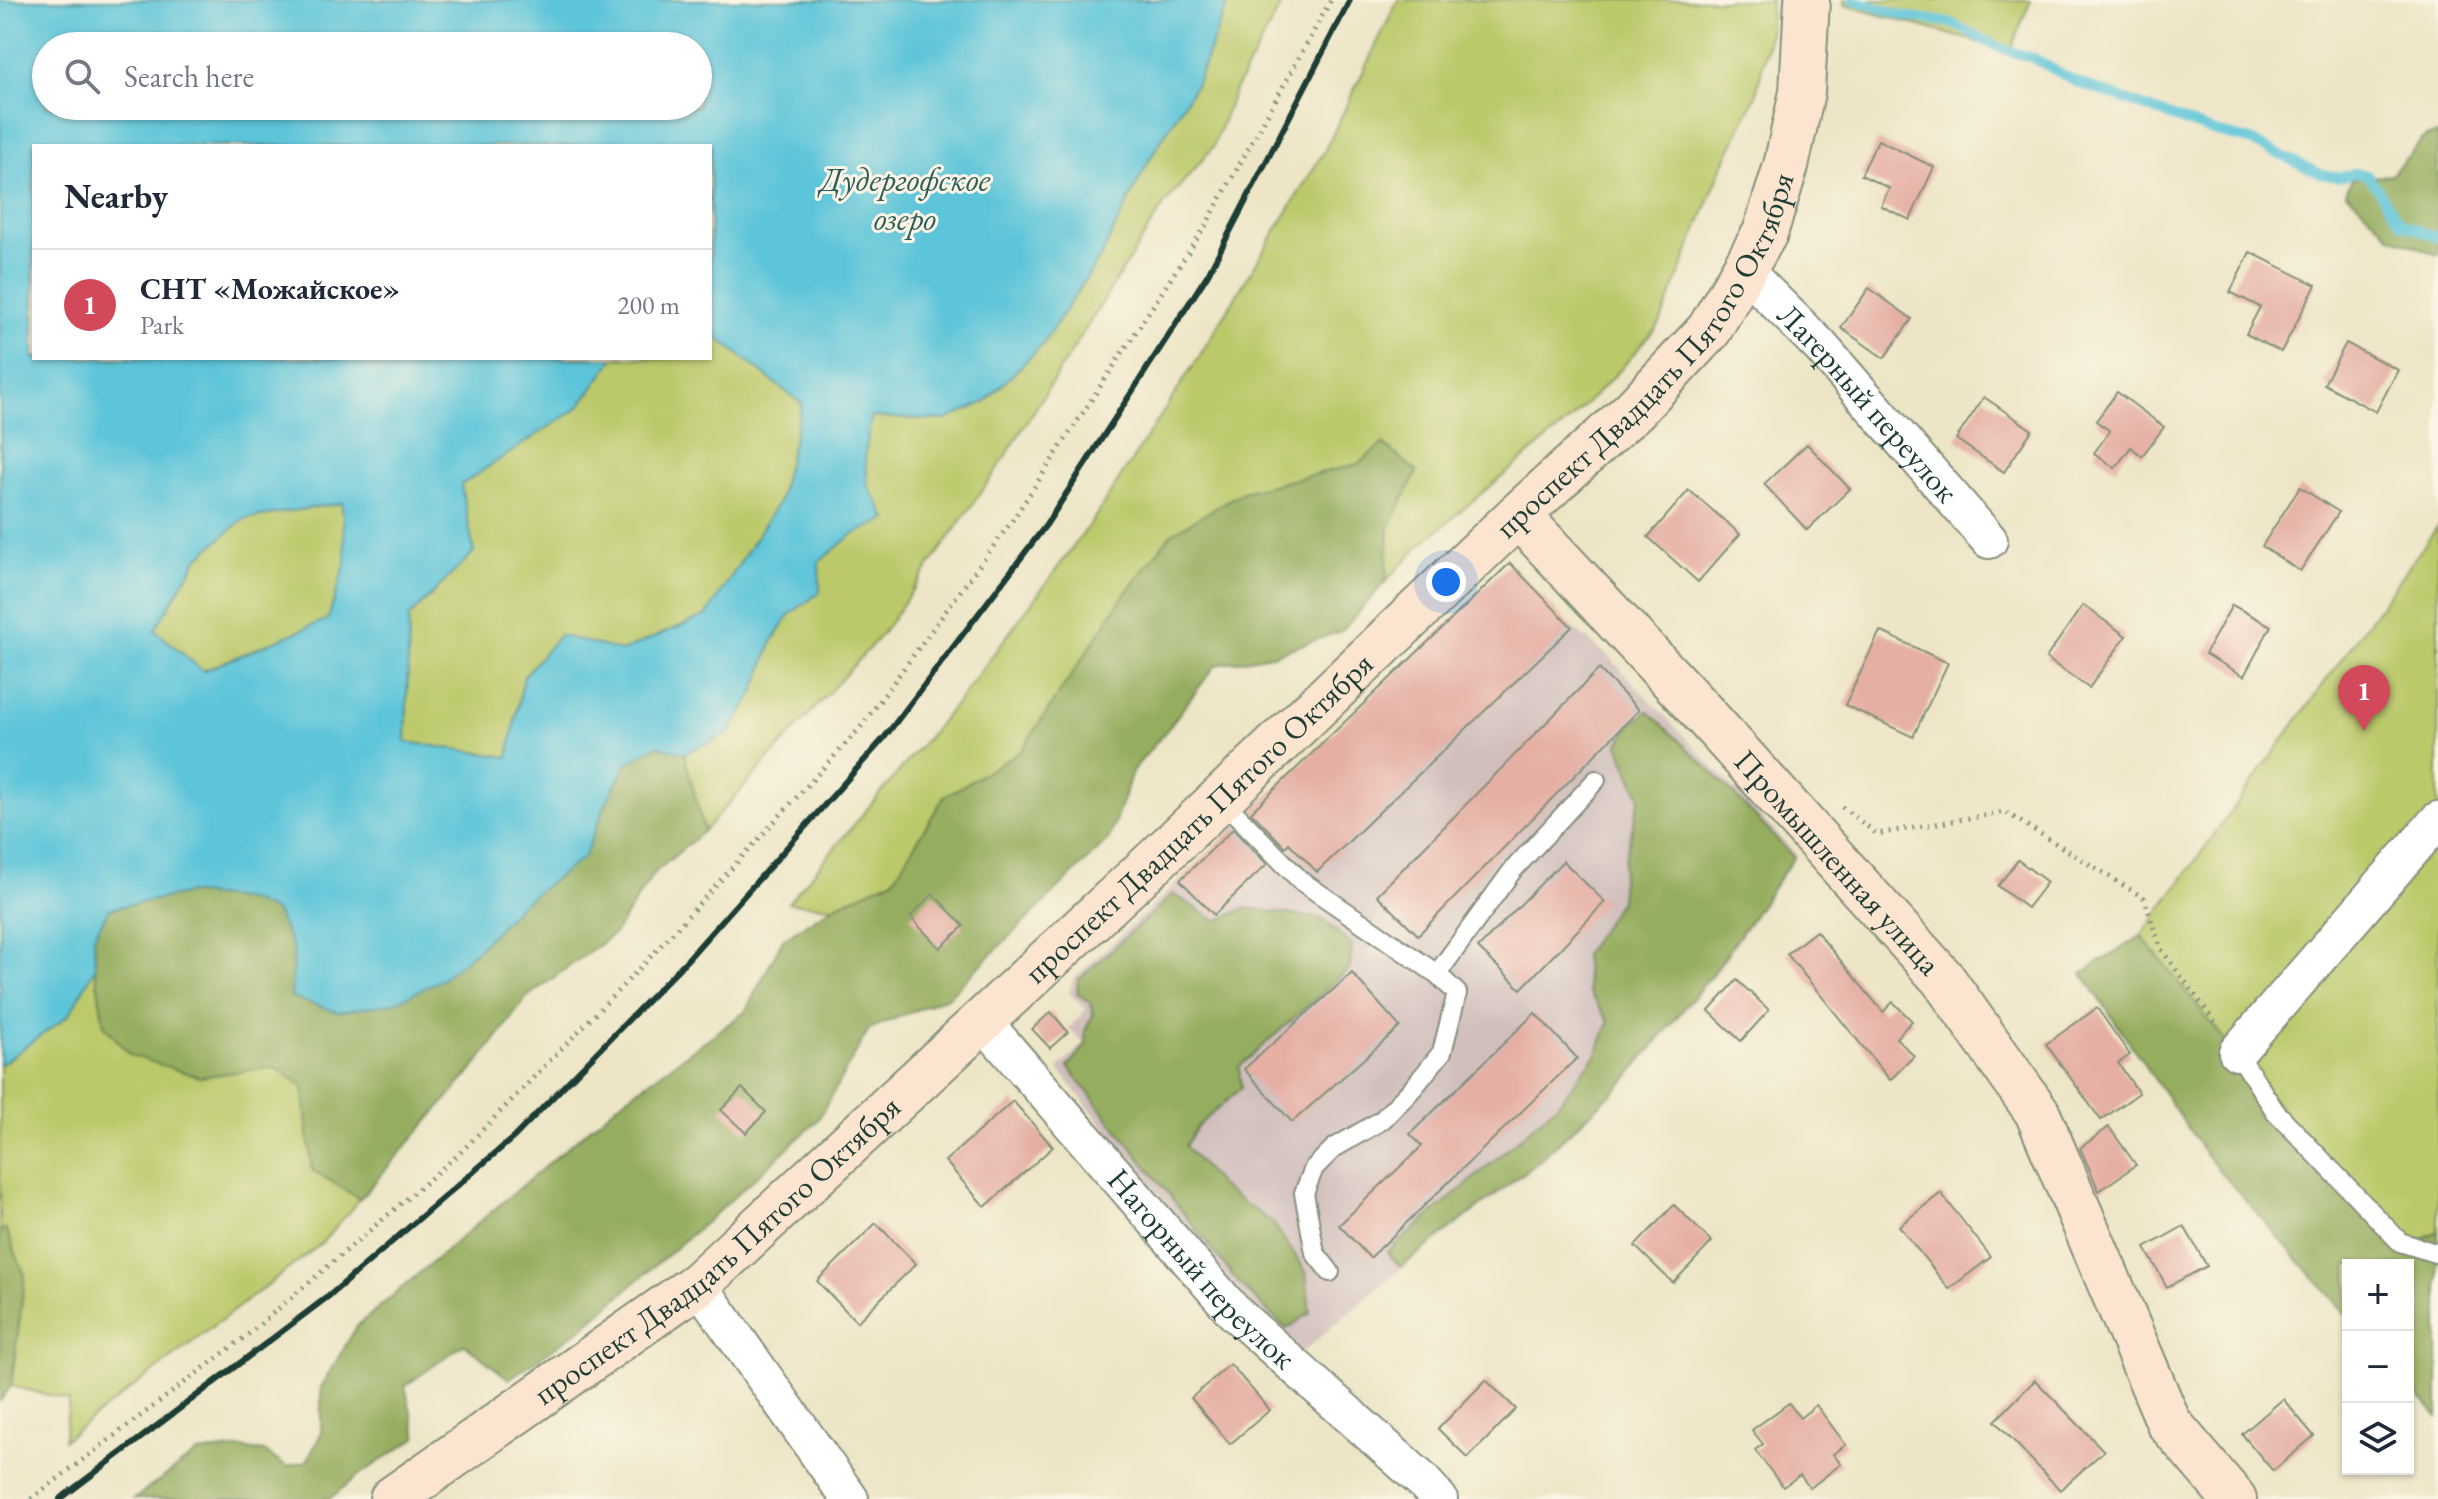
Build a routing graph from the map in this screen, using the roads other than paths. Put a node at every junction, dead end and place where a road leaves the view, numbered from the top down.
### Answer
1 (1807, 0) edge
2 (1744, 270) junction
3 (1518, 515) junction
4 (1989, 540) dead end
5 (1596, 780) dead end
6 (1221, 799) junction
7 (2438, 820) edge
8 (1437, 974) junction
9 (982, 1020) junction
10 (2237, 1052) joint
11 (2438, 1251) edge
12 (1330, 1272) dead end
13 (698, 1284) junction
14 (392, 1499) edge
15 (850, 1499) edge
16 (1439, 1499) edge
17 (2234, 1499) edge

1 - 2 street, проспект Двадцать Пятого Октября
2 - 3 street, проспект Двадцать Пятого Октября
2 - 4 street, Лагерный переулок
3 - 6 street, проспект Двадцать Пятого Октября
3 - 17 street, Промышленная улица
5 - 8 lane
6 - 8 lane
6 - 9 street, проспект Двадцать Пятого Октября
7 - 10 street
8 - 12 lane
9 - 13 street, проспект Двадцать Пятого Октября
9 - 16 street, Нагорный переулок
10 - 11 lane
13 - 14 street, проспект Двадцать Пятого Октября
13 - 15 street

